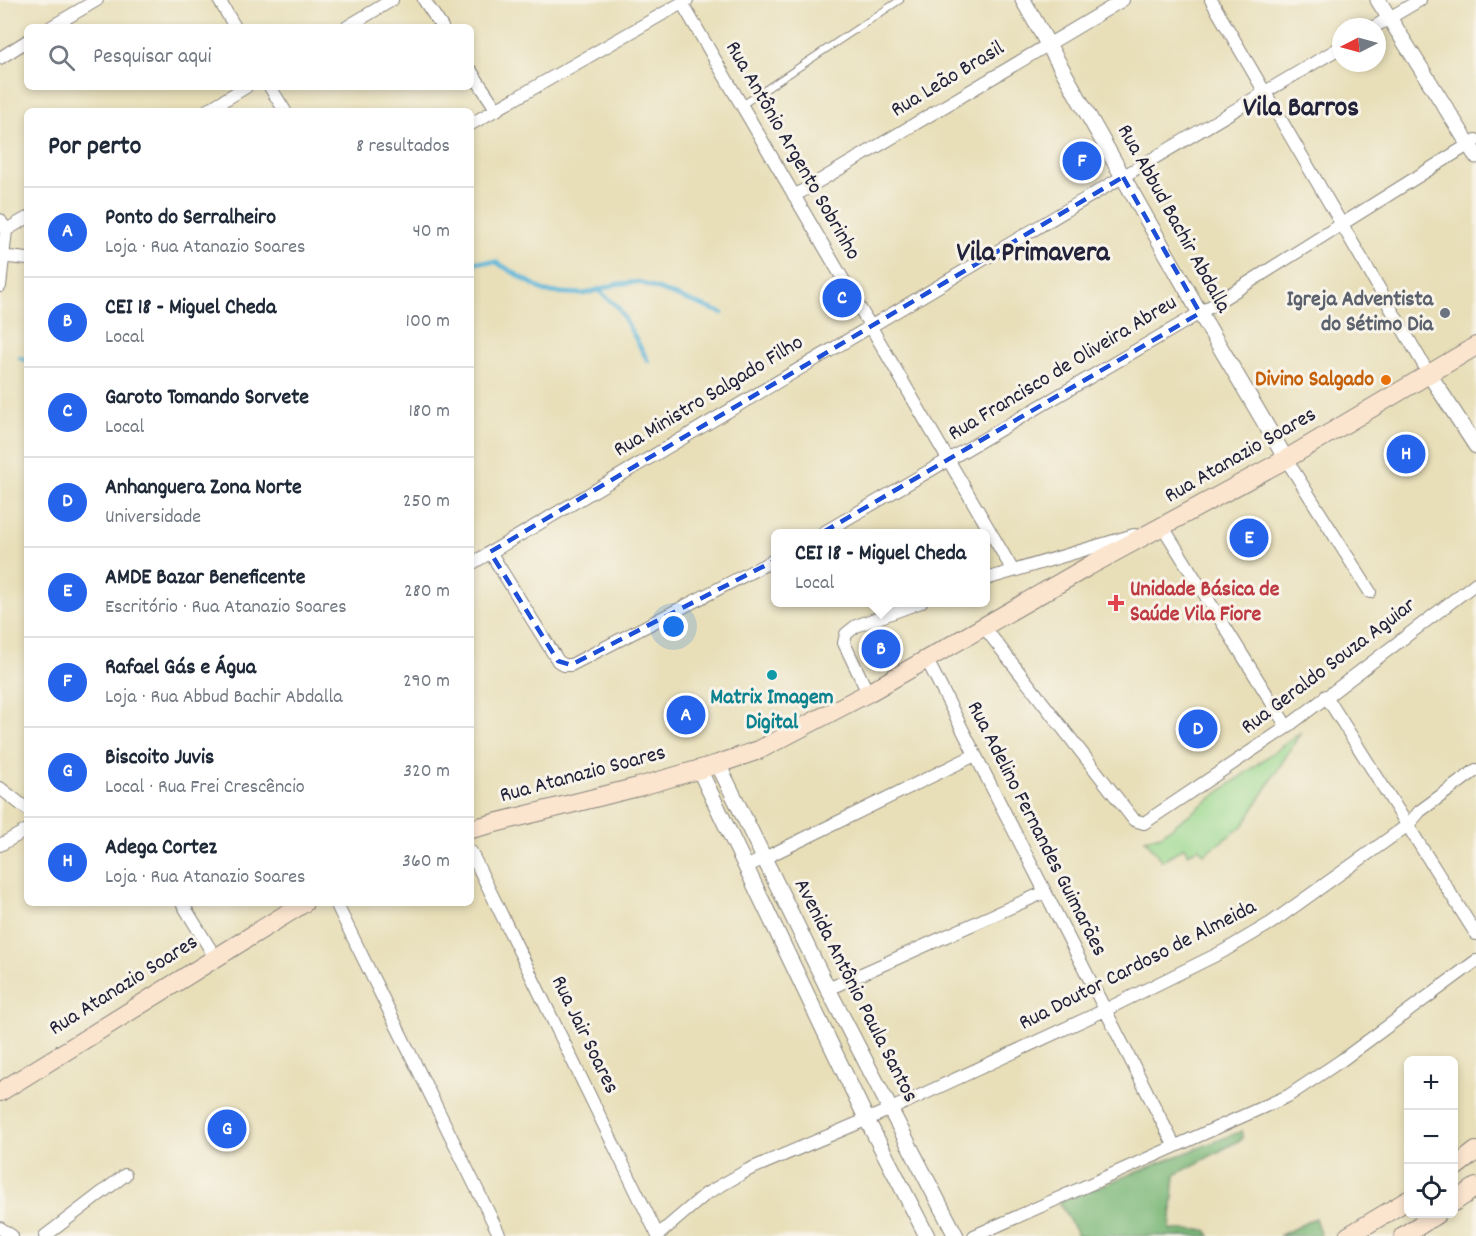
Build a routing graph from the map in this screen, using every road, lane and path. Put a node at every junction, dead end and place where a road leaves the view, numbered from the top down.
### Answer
1 (97, 0) edge
2 (219, 0) edge
3 (392, 0) edge
4 (424, 0) edge
5 (900, 0) edge
6 (1023, 0) edge
7 (1123, 0) edge
8 (1211, 0) edge
9 (1378, 0) edge
10 (1420, 0) edge
11 (685, 2) edge
12 (1389, 18) junction
13 (1386, 20) edge
14 (56, 24) edge
15 (233, 24) edge
16 (352, 24) edge
17 (440, 24) edge
18 (24, 43) edge
19 (1048, 45) junction
20 (1332, 52) edge
21 (0, 57) edge
22 (474, 76) edge
23 (241, 90) edge
24 (272, 90) edge
25 (1265, 93) junction
26 (741, 106) junction
27 (211, 108) edge
28 (283, 108) edge
29 (497, 110) junction
30 (474, 122) edge
31 (1474, 147) edge
32 (1124, 177) junction
33 (794, 196) junction
34 (24, 219) edge
35 (1341, 223) junction
36 (3, 225) edge
37 (1, 256) edge
38 (24, 259) edge
39 (0, 286) edge
40 (1200, 313) junction
41 (870, 326) junction
42 (1476, 346) edge
43 (1429, 374) junction
44 (1476, 446) edge
45 (1286, 459) junction
46 (949, 461) junction
47 (1163, 527) junction
48 (830, 529) edge
49 (989, 529) edge
50 (990, 531) edge
51 (1080, 550) junction
52 (490, 552) junction
53 (474, 562) edge
54 (771, 562) edge
55 (1089, 566) junction
56 (1012, 569) junction
57 (990, 577) edge
58 (1476, 583) edge
59 (1370, 592) dead end
60 (910, 607) edge
61 (984, 627) junction
62 (927, 660) junction
63 (868, 693) junction
64 (1326, 696) junction
65 (1287, 727) junction
66 (975, 755) junction
67 (718, 765) junction
68 (699, 769) junction
69 (1476, 770) edge
70 (0, 788) edge
71 (24, 807) edge
72 (1408, 825) junction
73 (474, 828) edge
74 (24, 832) edge
75 (0, 845) edge
76 (764, 857) junction
77 (474, 858) edge
78 (746, 867) junction
79 (1045, 892) junction
80 (184, 906) edge
81 (299, 906) edge
82 (337, 906) edge
83 (1476, 934) edge
84 (215, 957) junction
85 (1476, 961) edge
86 (828, 990) junction
87 (1105, 1010) junction
88 (0, 1092) edge
89 (889, 1110) junction
90 (867, 1120) junction
91 (1174, 1145) junction
92 (1476, 1152) edge
93 (1458, 1165) edge
94 (125, 1175) dead end
95 (1476, 1187) edge
96 (1458, 1199) edge
97 (1404, 1202) edge
98 (1431, 1218) edge
99 (0, 1228) edge
100 (658, 1235) edge
101 (12, 1236) edge
102 (45, 1236) edge
103 (500, 1236) edge
104 (927, 1236) edge
105 (956, 1236) edge
106 (974, 1236) edge
107 (1348, 1236) edge
108 (1403, 1236) edge

1 - 14 street
2 - 15 street
3 - 16 street
4 - 17 street
5 - 26 lane
6 - 19 street, Rua Abbud Bachir Abdalla
7 - 19 street, Rua Leão Brasil
8 - 25 street
9 - 12 street
10 - 12 street
11 - 26 street, Rua Antônio Argento Sobrinho
11 - 29 street
12 - 13 street
12 - 31 street
18 - 21 street
19 - 32 street, Rua Abbud Bachir Abdalla
19 - 33 street, Rua Leão Brasil
20 - 25 street, Rua Ministro Salgado Filho
22 - 29 street
23 - 27 street
24 - 28 street
25 - 32 street, Rua Ministro Salgado Filho
25 - 35 street
26 - 33 street, Rua Antônio Argento Sobrinho
29 - 30 street
31 - 35 street, Rua Francisco de Oliveira Abreu
32 - 40 street, Rua Abbud Bachir Abdalla
32 - 41 street, Rua Ministro Salgado Filho
33 - 41 street, Rua Antônio Argento Sobrinho
34 - 36 street
35 - 40 street, Rua Francisco de Oliveira Abreu
35 - 43 street
36 - 37 street
37 - 38 street
37 - 39 street
40 - 45 street, Rua Abbud Bachir Abdalla
40 - 46 street, Rua Francisco de Oliveira Abreu
41 - 46 street, Rua Antônio Argento Sobrinho
41 - 52 street, Rua Ministro Salgado Filho
42 - 43 main road, Rua Atanazio Soares
43 - 44 street
43 - 45 main road, Rua Atanazio Soares
45 - 47 main road, Rua Atanazio Soares
45 - 59 street
46 - 48 street, Rua Francisco de Oliveira Abreu
46 - 49 street, Rua Antônio Argento Sobrinho
47 - 51 street
47 - 55 main road, Rua Atanazio Soares
47 - 65 street
50 - 56 street, Rua Antônio Argento Sobrinho
51 - 55 street
51 - 56 street
52 - 53 street, Rua Ministro Salgado Filho
52 - 54 street
55 - 61 main road, Rua Atanazio Soares
56 - 57 street
58 - 64 street, Rua Geraldo Souza Aguiar
60 - 63 street
61 - 62 main road, Rua Atanazio Soares
61 - 65 street, Rua Geraldo Souza Aguiar
62 - 63 main road, Rua Atanazio Soares
62 - 66 street, Rua Adelino Fernandes Guimarães
63 - 67 main road, Rua Atanazio Soares
64 - 65 street, Rua Geraldo Souza Aguiar
64 - 72 street
66 - 76 street
66 - 79 street, Rua Adelino Fernandes Guimarães
67 - 68 main road, Rua Atanazio Soares
67 - 76 street, Avenida Antônio Paula Santos
68 - 73 main road, Rua Atanazio Soares
68 - 78 street, Avenida Antônio Paula Santos
69 - 72 street, Rua Doutor Cardoso de Almeida
70 - 71 street
72 - 83 street
72 - 87 street, Rua Doutor Cardoso de Almeida
74 - 75 street
76 - 78 street
76 - 86 street, Avenida Antônio Paula Santos
77 - 100 street, Rua Jair Soares
78 - 90 street, Avenida Antônio Paula Santos
79 - 86 street
79 - 87 street, Rua Adelino Fernandes Guimarães
80 - 84 street
81 - 84 main road, Rua Atanazio Soares
82 - 103 street
84 - 88 main road, Rua Atanazio Soares
85 - 91 street
86 - 89 street, Avenida Antônio Paula Santos
87 - 89 street, Rua Doutor Cardoso de Almeida
87 - 91 street, Rua Adelino Fernandes Guimarães
89 - 90 street, Rua Doutor Cardoso de Almeida
89 - 105 street, Avenida Antônio Paula Santos
90 - 100 street, Rua Doutor Cardoso de Almeida
90 - 104 street, Avenida Antônio Paula Santos
91 - 106 street
92 - 93 main road
94 - 102 street
95 - 96 main road
97 - 107 main road
98 - 108 main road
99 - 101 street

